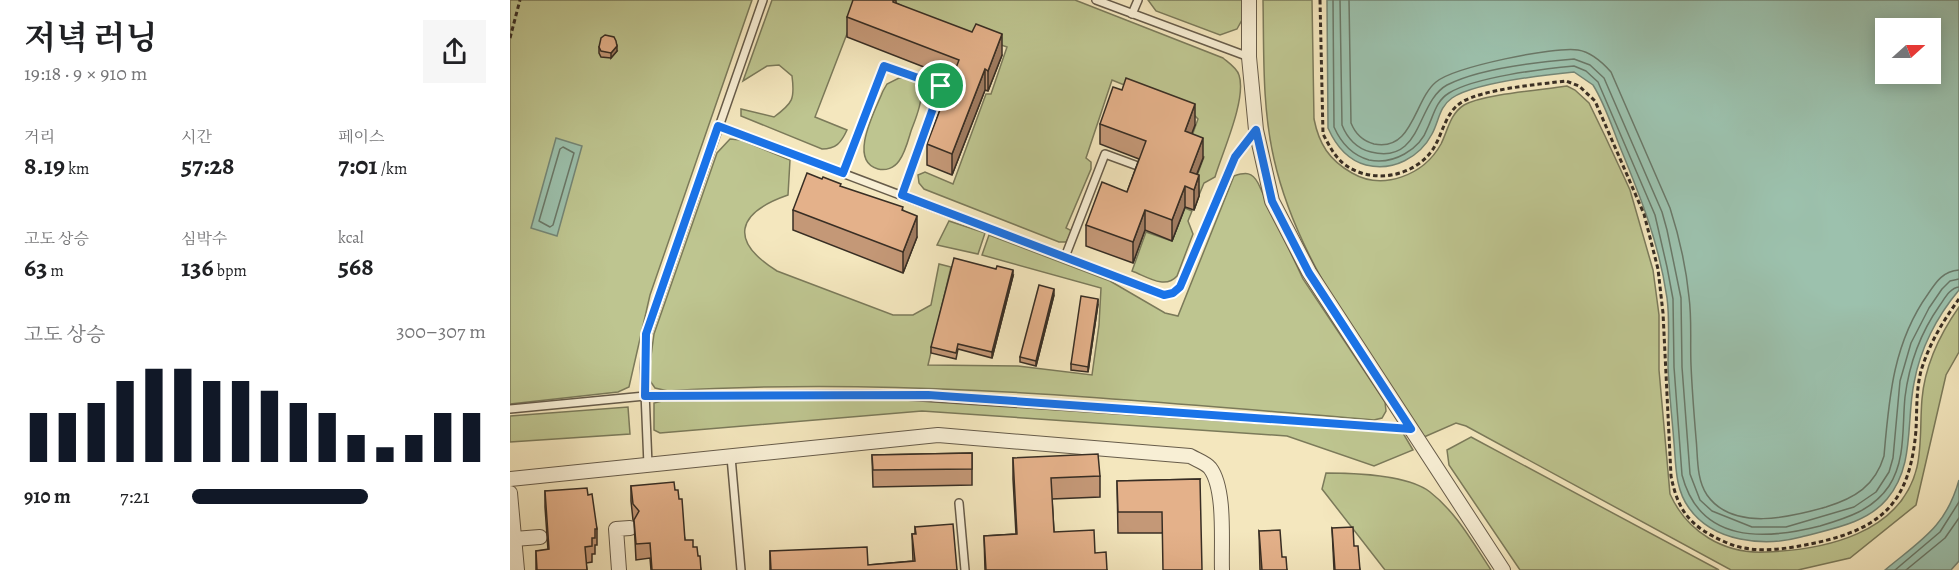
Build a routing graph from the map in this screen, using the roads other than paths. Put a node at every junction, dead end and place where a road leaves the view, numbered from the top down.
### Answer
1 (763, 0) edge
2 (1096, 0) edge
3 (1138, 0) edge
4 (1249, 0) edge
5 (1132, 14) junction
6 (1250, 57) junction
7 (718, 126) junction
8 (1256, 130) junction
9 (1135, 165) edge
10 (843, 173) junction
11 (902, 195) junction
12 (1065, 257) junction
13 (645, 396) junction
14 (510, 409) edge
15 (1411, 429) junction
16 (731, 457) junction
17 (648, 465) junction
18 (510, 478) edge
19 (510, 493) edge
20 (959, 503) dead end
21 (630, 528) dead end
22 (540, 537) dead end
23 (514, 539) junction
24 (517, 570) edge
25 (619, 570) edge
26 (741, 570) edge
27 (965, 570) edge
28 (1222, 570) edge
29 (1503, 570) edge

1 - 7 lane
2 - 5 lane
3 - 5 lane
4 - 6 street
5 - 6 lane
6 - 8 street
7 - 10 lane
7 - 13 lane
8 - 12 lane
8 - 15 street
9 - 12 lane
10 - 11 lane
10 - 11 lane
11 - 12 lane
13 - 14 lane
13 - 15 lane
13 - 17 lane
15 - 29 street
16 - 17 street
16 - 26 lane
16 - 28 street
17 - 18 street
19 - 23 street
20 - 27 lane
21 - 25 street
22 - 23 street
23 - 24 street

